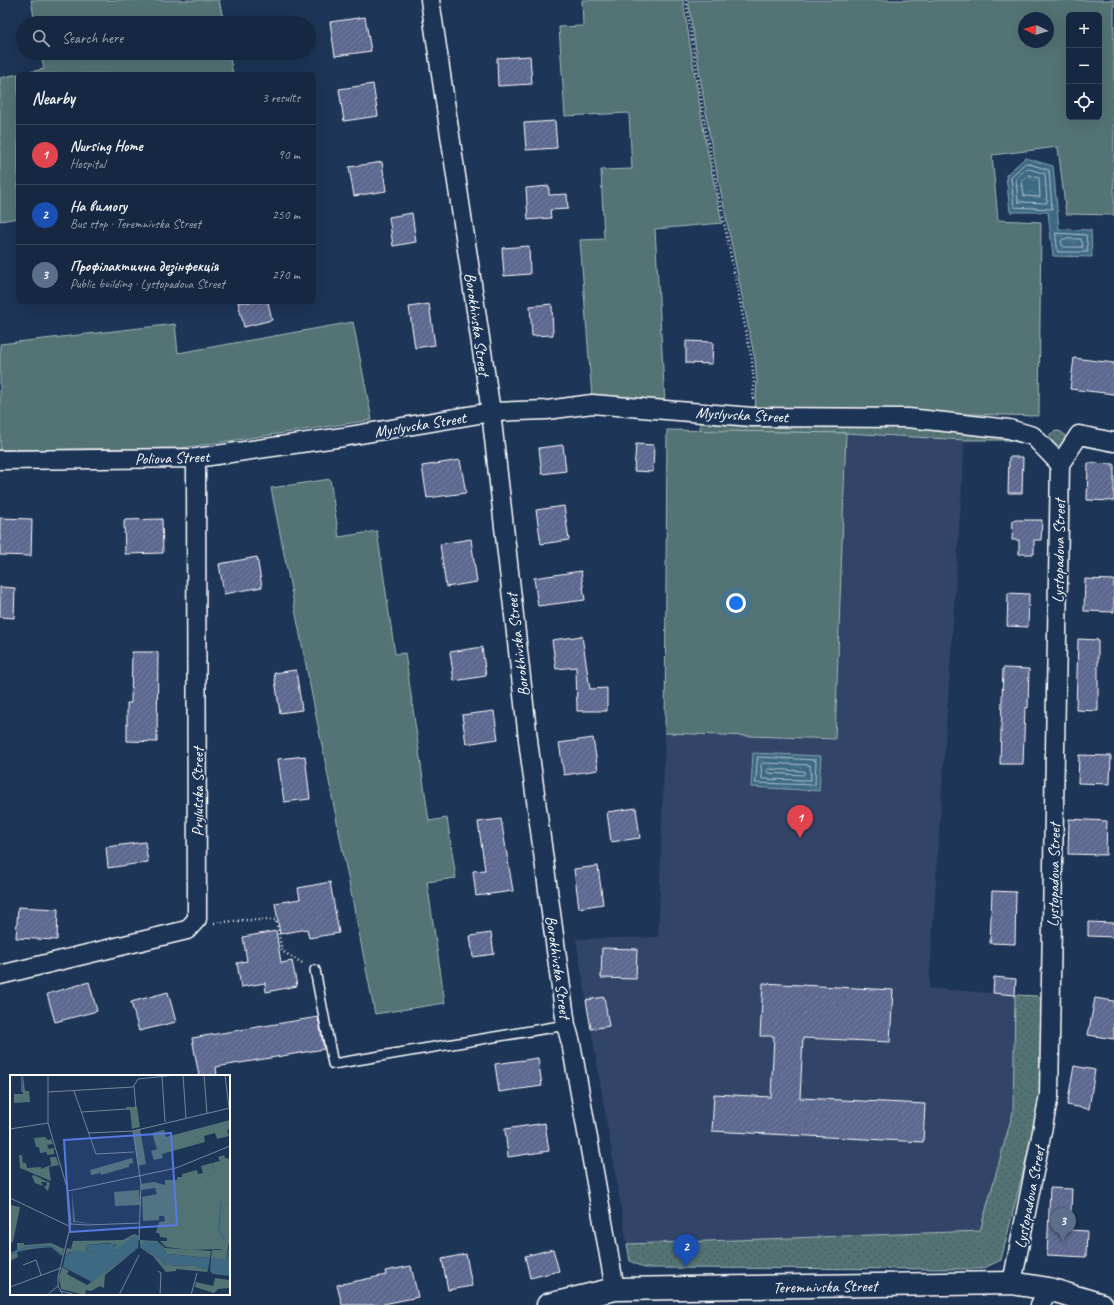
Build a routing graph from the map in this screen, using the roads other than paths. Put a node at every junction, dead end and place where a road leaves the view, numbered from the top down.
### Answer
1 (430, 0) edge
2 (491, 412) junction
3 (343, 437) joint
4 (1114, 442) edge
5 (196, 458) junction
6 (0, 460) edge
7 (1060, 464) junction
8 (315, 970) road end
9 (0, 976) edge
10 (566, 1025) junction
11 (1012, 1283) junction
12 (615, 1289) junction
13 (1044, 1297) edge
14 (548, 1305) edge
15 (1102, 1305) edge

1 - 2 street, Borokhivska Street
2 - 3 street, Myslyvska Street
2 - 7 street, Myslyvska Street
2 - 10 street, Borokhivska Street
3 - 5 street, Poliova Street
4 - 7 street
5 - 6 street, Poliova Street
5 - 9 street, Prylutska Street
7 - 11 street, Lystopadova Street
8 - 10 lane
10 - 12 street, Borokhivska Street
11 - 12 street, Teremnivska Street
11 - 13 street, Teremnivska Street
12 - 14 street, Teremnivska Street
13 - 15 street, Teremnivska Street

